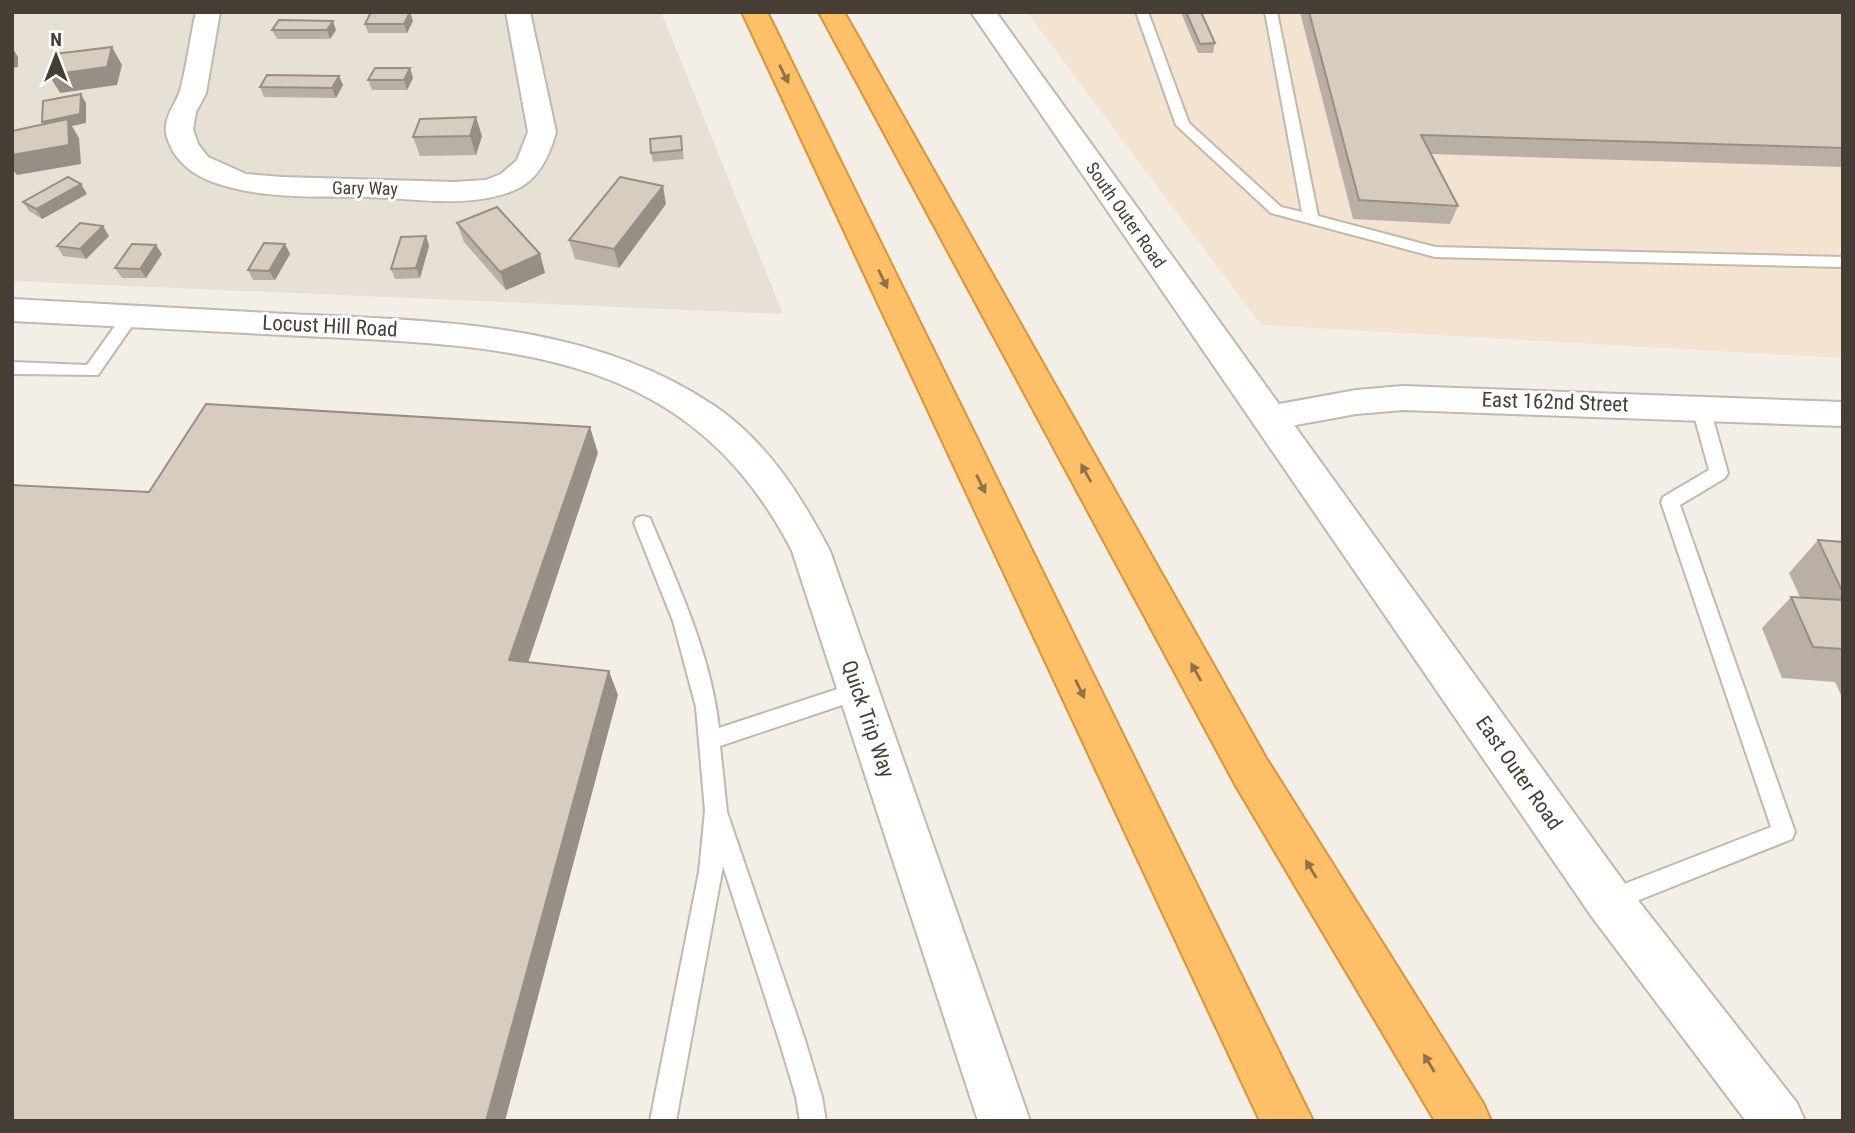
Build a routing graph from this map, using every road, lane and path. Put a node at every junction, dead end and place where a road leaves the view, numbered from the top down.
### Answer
1 (208, 12) edge
2 (518, 12) edge
3 (754, 12) edge
4 (831, 12) edge
5 (984, 12) edge
6 (1142, 12) edge
7 (1271, 12) edge
8 (1311, 219) junction
9 (1843, 262) edge
10 (12, 310) edge
11 (131, 316) junction
12 (12, 368) edge
13 (641, 380) joint
14 (1701, 408) junction
15 (1843, 414) edge
16 (1268, 418) junction
17 (643, 523) dead end
18 (859, 691) junction
19 (710, 740) junction
20 (716, 811) junction
21 (1609, 901) junction
22 (663, 1121) edge
23 (813, 1121) edge
24 (1004, 1121) edge
25 (1287, 1121) edge
26 (1465, 1121) edge
27 (1779, 1121) edge

1 - 2 street, Gary Way
3 -> 25 highway
26 -> 4 highway
5 - 16 street, South Outer Road
6 - 8 lane
7 - 8 lane
8 - 9 lane
10 - 11 street, Locust Hill Road
11 - 12 lane
11 - 13 street, Locust Hill Road
13 - 18 street, Quick Trip Way
14 - 15 street, East 162nd Street
14 - 16 street, East 162nd Street
14 - 21 lane
16 - 21 street, East Outer Road
17 - 19 lane
18 - 19 lane
18 - 24 street, Quick Trip Way
19 - 20 lane
20 - 22 lane
20 - 23 lane
21 - 27 street, East Outer Road

